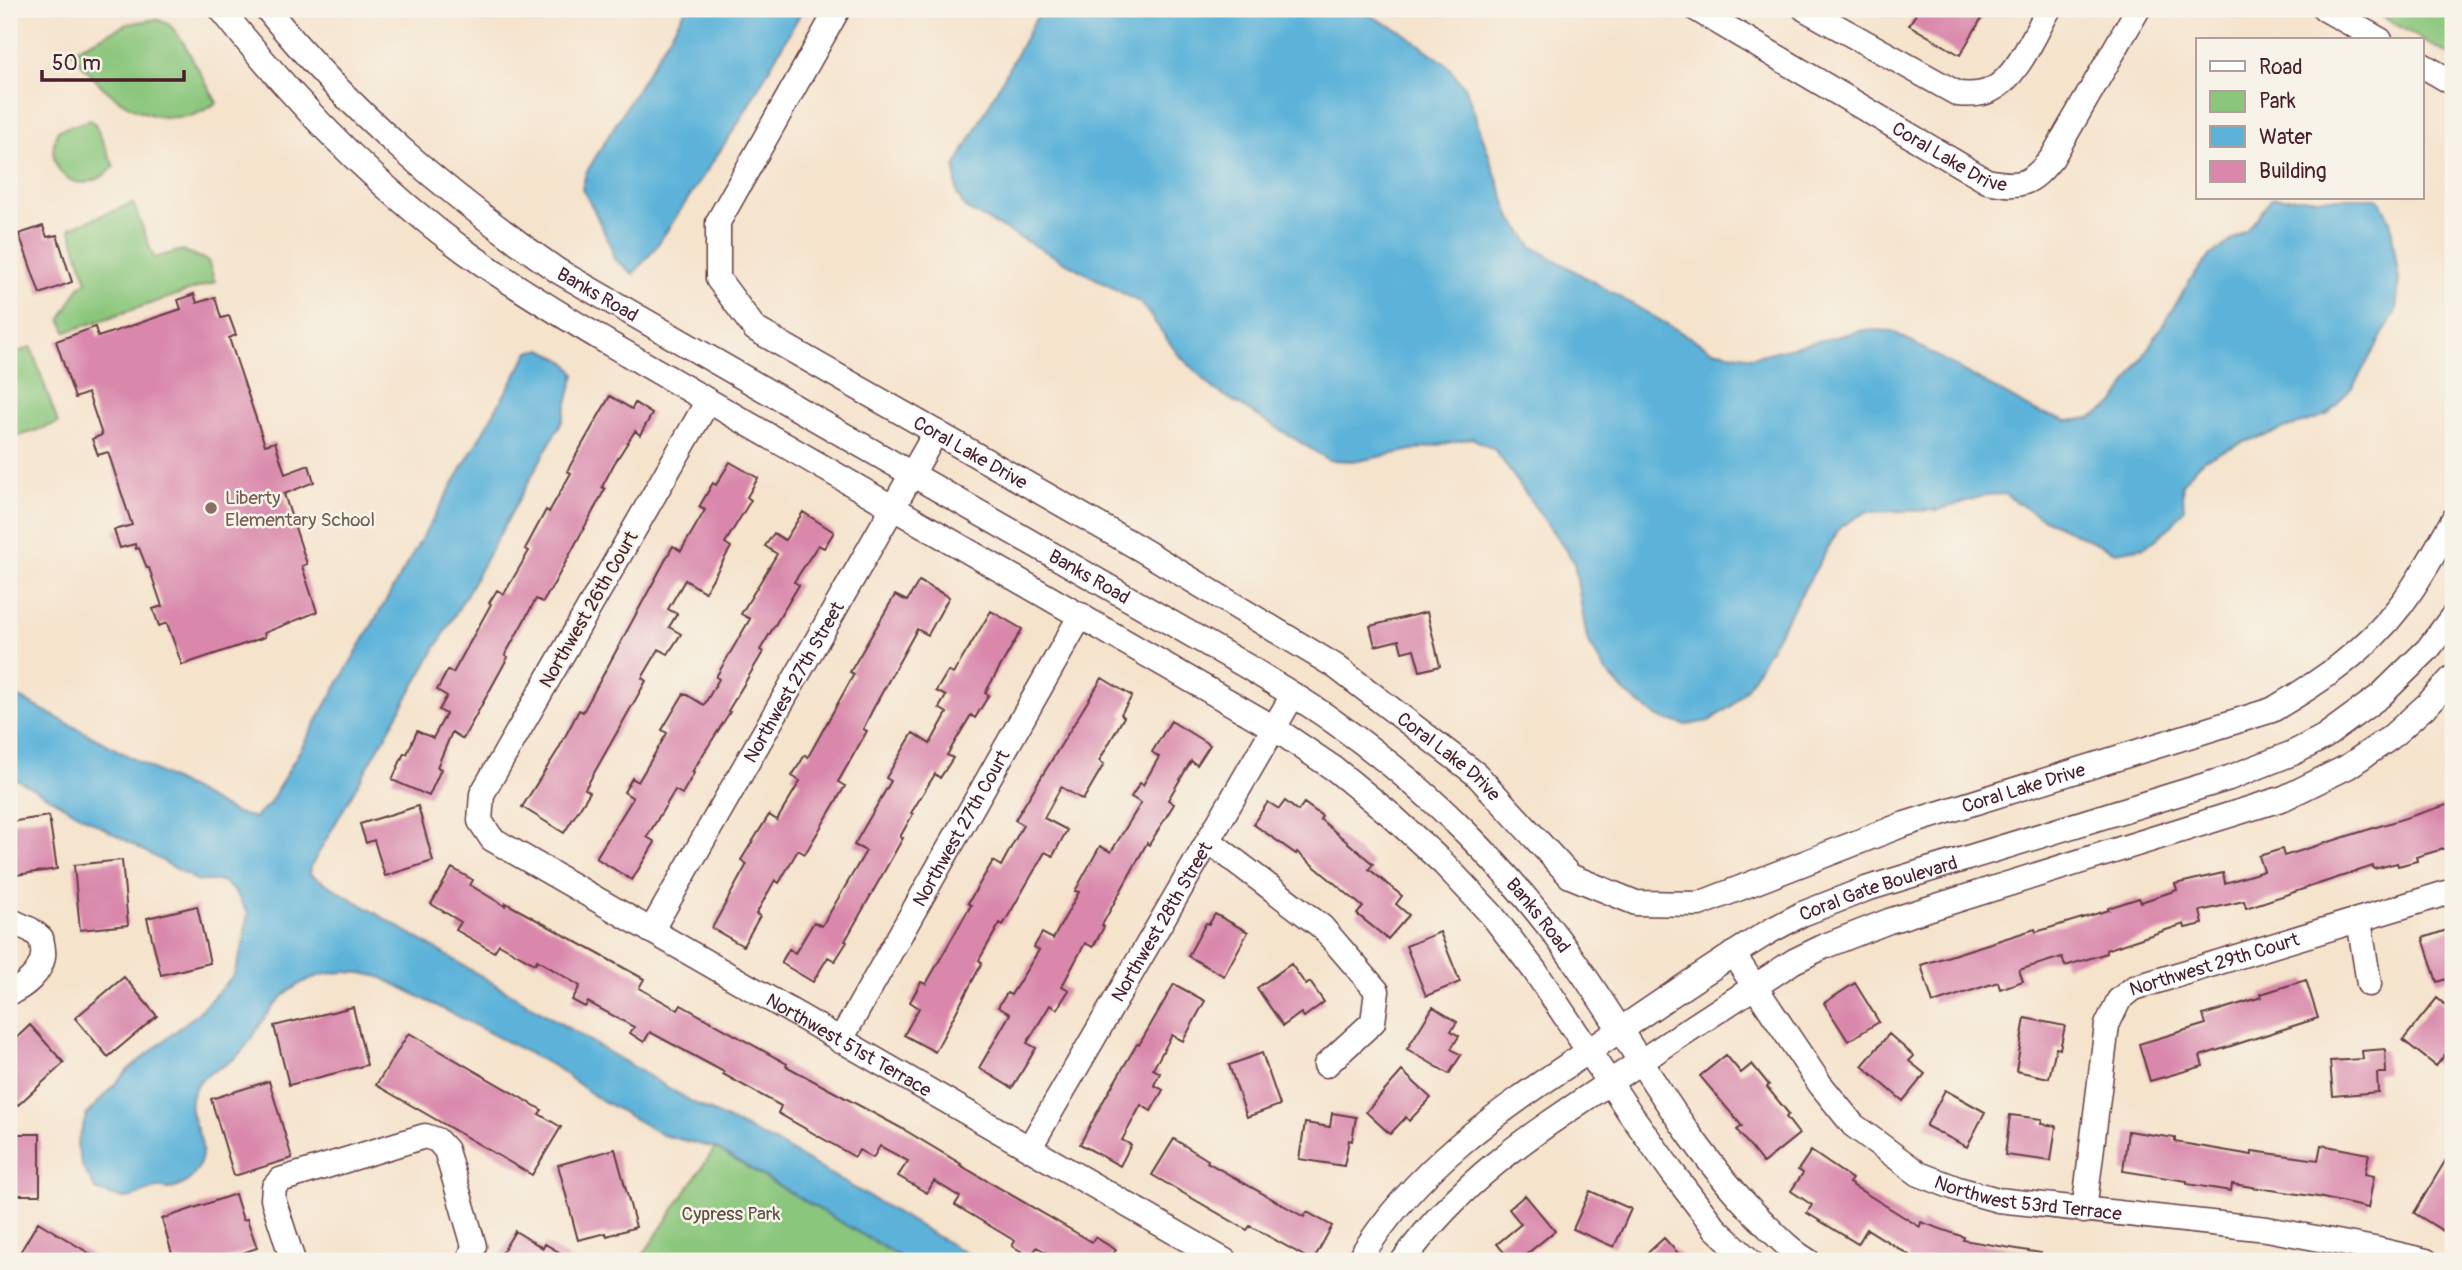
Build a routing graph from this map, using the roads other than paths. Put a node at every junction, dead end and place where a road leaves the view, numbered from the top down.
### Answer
1 (221, 9) edge
2 (267, 9) edge
3 (838, 9) edge
4 (1696, 9) edge
5 (1805, 9) edge
6 (2049, 9) edge
7 (2138, 9) edge
8 (2325, 9) edge
9 (2376, 38) edge
10 (2424, 66) edge
11 (2453, 83) edge
12 (708, 401) junction
13 (936, 432) junction
14 (912, 475) junction
15 (894, 508) junction
16 (2453, 520) edge
17 (1081, 615) junction
18 (2450, 629) edge
19 (2453, 677) edge
20 (1293, 695) junction
21 (1274, 728) junction
22 (480, 821) joint
23 (1209, 841) junction
24 (2453, 891) edge
25 (9, 920) edge
26 (2359, 920) junction
27 (651, 931) junction
28 (1733, 954) junction
29 (2369, 984) dead end
30 (1753, 987) junction
31 (9, 993) edge
32 (1620, 1029) junction
33 (840, 1041) junction
34 (1589, 1050) junction
35 (1642, 1061) junction
36 (1326, 1065) dead end
37 (1610, 1082) junction
38 (1030, 1147) junction
39 (2084, 1211) junction
40 (293, 1261) edge
41 (469, 1261) edge
42 (1225, 1261) edge
43 (1358, 1261) edge
44 (1404, 1261) edge
45 (1750, 1261) edge
46 (1808, 1261) edge
47 (2426, 1261) edge

1 - 12 street, Banks Road
2 - 14 street, Banks Road
3 - 13 street, Coral Lake Drive
4 - 7 street, Coral Lake Drive
5 - 6 street
8 - 9 street
10 - 11 street
12 - 15 street, Banks Road
12 - 22 street, Northwest 26th Court
13 - 14 street, Northwest 27th Street
13 - 16 street, Coral Lake Drive
14 - 15 street, Northwest 27th Street
14 - 20 street, Banks Road
15 - 17 street, Banks Road
15 - 27 street, Northwest 27th Street
17 - 21 street, Banks Road
17 - 33 street, Northwest 27th Court
18 - 28 street, Coral Gate Boulevard
19 - 30 street, Coral Gate Boulevard
20 - 21 street, Northwest 28th Street
20 - 32 street, Banks Road
21 - 23 street, Northwest 28th Street
21 - 34 street, Banks Road
22 - 27 street, Northwest 51st Terrace
23 - 36 street
23 - 38 street, Northwest 28th Street
24 - 26 street, Northwest 29th Court
25 - 31 street
26 - 29 street
26 - 39 street, Northwest 29th Court
27 - 33 street, Northwest 51st Terrace
28 - 30 street, Northwest 53rd Terrace
28 - 32 street, Coral Gate Boulevard
30 - 35 street, Coral Gate Boulevard
30 - 39 street, Northwest 53rd Terrace
32 - 34 street, Coral Gate Boulevard
32 - 35 street, Banks Road
33 - 38 street, Northwest 51st Terrace
34 - 37 street, Banks Road
34 - 43 street, Coral Gate Boulevard
35 - 37 street, Coral Gate Boulevard
35 - 46 street, Banks Road
37 - 44 street, Coral Gate Boulevard
37 - 45 street, Banks Road
38 - 42 street, Northwest 51st Terrace
39 - 47 street, Northwest 53rd Terrace
40 - 41 street

